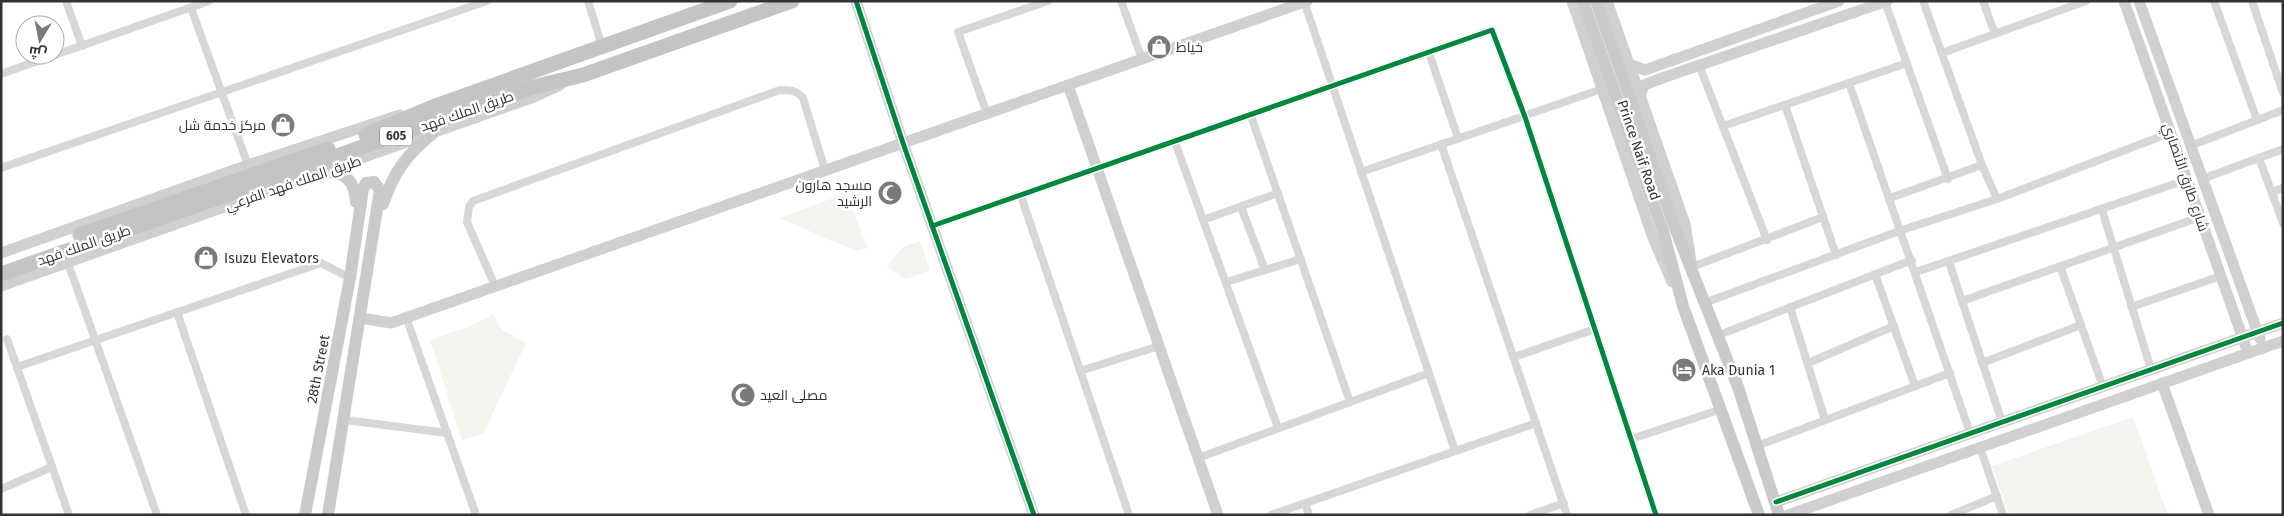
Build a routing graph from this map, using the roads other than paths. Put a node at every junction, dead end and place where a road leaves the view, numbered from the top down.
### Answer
1 (66, 1) edge
2 (209, 1) edge
3 (487, 1) edge
4 (588, 1) edge
5 (730, 1) edge
6 (792, 1) edge
7 (1048, 1) edge
8 (1121, 1) edge
9 (1572, 1) edge
10 (1583, 1) edge
11 (1596, 1) edge
12 (1607, 1) edge
13 (1839, 1) edge
14 (1923, 1) edge
15 (1983, 1) edge
16 (2086, 1) edge
17 (2124, 1) edge
18 (2139, 1) edge
19 (2214, 1) edge
20 (2252, 1) edge
21 (1305, 2) edge
22 (1886, 2) edge
23 (857, 3) edge
24 (1822, 4) edge
25 (190, 8) junction
26 (1828, 21) junction
27 (1995, 34) junction
28 (82, 46) junction
29 (602, 46) junction
30 (65, 52) edge
31 (1429, 52) junction
32 (1942, 53) junction
33 (1142, 59) junction
34 (1907, 63) junction
35 (1629, 64) junction
36 (27, 65) edge
37 (1699, 65) junction
38 (2279, 68) edge
39 (1, 74) edge
40 (583, 75) junction
41 (1849, 83) junction
42 (1068, 85) junction
43 (1332, 88) junction
44 (1602, 89) junction
45 (220, 92) junction
46 (2283, 93) edge
47 (1640, 96) junction
48 (438, 104) junction
49 (1785, 105) junction
50 (2283, 110) edge
51 (987, 114) junction
52 (1251, 116) junction
53 (1525, 117) junction
54 (2257, 120) junction
55 (1723, 126) junction
56 (432, 133) junction
57 (2170, 133) junction
58 (1458, 138) junction
59 (1175, 142) junction
60 (903, 143) junction
61 (1441, 144) junction
62 (2190, 146) junction
63 (2283, 149) edge
64 (2259, 158) junction
65 (248, 165) junction
66 (1982, 165) junction
67 (1, 168) edge
68 (1098, 169) junction
69 (825, 170) junction
70 (323, 172) junction
71 (1361, 172) junction
72 (1948, 179) junction
73 (2202, 179) junction
74 (2186, 180) junction
75 (2283, 188) edge
76 (2272, 192) junction
77 (1278, 193) junction
78 (1021, 196) junction
79 (1890, 198) junction
80 (1997, 199) junction
81 (1241, 207) junction
82 (2102, 210) junction
83 (1823, 217) junction
84 (2200, 217) junction
85 (1204, 220) junction
86 (2283, 223) edge
87 (932, 226) junction
88 (357, 227) junction
89 (374, 230) junction
90 (1902, 230) junction
91 (1767, 240) junction
92 (2114, 247) junction
93 (1, 253) edge
94 (1836, 255) junction
95 (1301, 259) junction
96 (1912, 260) junction
97 (1949, 262) junction
98 (68, 263) junction
99 (1, 264) edge
100 (2060, 266) junction
101 (1692, 267) junction
102 (1265, 270) junction
103 (1916, 272) junction
104 (1, 274) edge
105 (1875, 274) junction
106 (2221, 276) junction
107 (350, 278) junction
108 (1226, 282) junction
109 (1, 286) edge
110 (495, 286) junction
111 (1962, 301) junction
112 (1704, 303) junction
113 (1683, 306) junction
114 (1790, 307) junction
115 (2131, 307) junction
116 (177, 312) junction
117 (406, 317) junction
118 (361, 318) junction
119 (2283, 323) edge
120 (2081, 325) junction
121 (1894, 326) junction
122 (1595, 329) junction
123 (2257, 332) junction
124 (1719, 335) junction
125 (2242, 337) junction
126 (8, 339) dead end
127 (94, 340) junction
128 (2283, 341) edge
129 (1159, 346) junction
130 (2263, 348) junction
131 (2248, 353) junction
132 (1514, 357) junction
133 (1808, 363) junction
134 (1982, 363) junction
135 (17, 367) junction
136 (2151, 369) junction
137 (1080, 371) junction
138 (1429, 373) junction
139 (1950, 373) junction
140 (2162, 383) junction
141 (1915, 386) junction
142 (2103, 387) junction
143 (1350, 402) junction
144 (1722, 409) junction
145 (2029, 413) junction
146 (345, 420) junction
147 (1825, 420) junction
148 (2002, 422) junction
149 (1536, 423) junction
150 (1278, 428) junction
151 (2035, 428) junction
152 (447, 433) junction
153 (1970, 433) junction
154 (1631, 439) junction
155 (1757, 446) junction
156 (1980, 447) junction
157 (1455, 451) junction
158 (1198, 458) junction
159 (52, 467) junction
160 (1827, 484) junction
161 (1, 489) edge
162 (1997, 496) junction
163 (1834, 498) junction
164 (1305, 503) junction
165 (1564, 503) junction
166 (1777, 509) edge
167 (1964, 512) edge
168 (69, 515) edge
169 (157, 515) edge
170 (246, 515) edge
171 (305, 515) edge
172 (328, 515) edge
173 (476, 515) edge
174 (1034, 515) edge
175 (1129, 515) edge
176 (1218, 515) edge
177 (1271, 515) edge
178 (1309, 515) edge
179 (1530, 515) edge
180 (1568, 515) edge
181 (1656, 515) edge
182 (1760, 515) edge
183 (1788, 515) edge
184 (1951, 515) edge
185 (2003, 515) edge
186 (2209, 515) edge

1 - 28 street
2 - 25 street
3 - 45 street
4 - 29 street
5 - 29 highway, طريق الملك فهد / 605
6 - 40 highway, طريق الملك فهد / 605
7 - 51 street
8 - 33 street
9 - 44 street, Prince Naif Road
10 - 113 main road, Prince Naif Road
11 - 101 main road, Prince Naif Road
12 - 35 street, Prince Naif Road
13 - 24 street
14 - 32 street
15 - 27 street
16 - 27 street
17 - 57 street, شارع طارق الأنصاري
18 - 62 street
19 - 54 street
20 - 38 street
21 - 33 street
21 - 43 street
22 - 26 street
22 - 34 street
23 - 60 street
24 - 26 street
24 - 35 street
25 - 28 street
25 - 45 street
26 - 37 street
27 - 32 street
28 - 30 street
29 - 48 highway, طريق الملك فهد / 605
31 - 43 street
31 - 53 street
31 - 58 street
32 - 66 street
33 - 42 street
34 - 41 street
34 - 72 street
35 - 47 street, Prince Naif Road
36 - 39 street
37 - 47 street
37 - 55 street
38 - 46 street
40 - 56 street, طريق الملك فهد الفرعي
40 - 104 highway, طريق الملك فهد / 605
41 - 49 street
41 - 79 street
42 - 51 street
42 - 68 street
43 - 52 street
43 - 71 street
44 - 53 street
44 - 113 street, Prince Naif Road
45 - 65 street
45 - 67 street
47 - 101 street, Prince Naif Road
48 - 65 street
48 - 99 highway, طريق الملك فهد / 605
49 - 55 street
49 - 83 street
50 - 54 street
51 - 60 street
52 - 59 street
52 - 77 street
53 - 58 street
53 - 122 street
54 - 62 street
55 - 91 street
56 - 70 street, طريق الملك فهد الفرعي
56 - 89 main road
57 - 74 street, شارع طارق الأنصاري
57 - 80 street
58 - 61 street
59 - 68 street
59 - 85 street
60 - 69 street
60 - 87 street
61 - 71 street
61 - 132 street
62 - 73 street
63 - 64 street
64 - 73 street
64 - 76 street
65 - 93 street
66 - 72 street
66 - 80 street
68 - 78 street
68 - 129 street
69 - 110 street
69 - 110 street
70 - 88 main road
70 - 98 street, طريق الملك فهد الفرعي
71 - 138 street
72 - 79 street
73 - 123 street
74 - 82 street
74 - 84 street, شارع طارق الأنصاري
75 - 76 street
76 - 86 street
77 - 81 street
77 - 95 street
78 - 87 street
78 - 137 street
79 - 90 street
80 - 90 street
81 - 85 street
81 - 102 street
82 - 92 street
82 - 97 street
83 - 91 street
83 - 94 street
84 - 92 street
84 - 106 street, شارع طارق الأنصاري
85 - 108 street
87 - 174 street
88 - 89 main road
88 - 107 main road, 28th Street
89 - 118 main road
90 - 94 street
90 - 96 street
91 - 101 street
92 - 100 street
92 - 115 street
94 - 112 street
95 - 102 street
95 - 143 street
96 - 103 street
96 - 105 street
97 - 103 street
97 - 111 street
98 - 109 street, طريق الملك فهد الفرعي
98 - 127 street
100 - 111 street
100 - 120 street
101 - 112 main road, Prince Naif Road
102 - 108 street
103 - 139 street
105 - 114 street
105 - 121 street
106 - 115 street
106 - 125 street, شارع طارق الأنصاري
107 - 116 street
107 - 171 main road, 28th Street
108 - 150 street
110 - 117 street
111 - 134 street
112 - 124 main road, Prince Naif Road
113 - 144 main road, Prince Naif Road
114 - 124 street
114 - 133 street
115 - 136 street
116 - 127 street
116 - 170 street
117 - 118 street
117 - 152 street
118 - 146 main road
119 - 123 street
120 - 134 street
120 - 142 street
121 - 133 street
121 - 141 street
122 - 132 street
122 - 154 street
123 - 125 street
123 - 130 street
124 - 155 main road, Prince Naif Road
125 - 131 street, شارع طارق الأنصاري
125 - 136 street
126 - 135 street
127 - 135 street
127 - 169 street
128 - 130 street
129 - 137 street
129 - 158 street
130 - 131 street
131 - 140 street
132 - 149 street
133 - 147 street
134 - 148 street
135 - 159 street
136 - 142 street
137 - 175 street
138 - 143 street
138 - 157 street
139 - 141 street
139 - 153 street
140 - 151 street
140 - 186 street
141 - 147 street
142 - 145 street
143 - 150 street
144 - 154 street
144 - 182 main road, Prince Naif Road
145 - 148 street
145 - 151 street
146 - 152 street
146 - 172 main road
147 - 155 street
148 - 153 street
149 - 157 street
149 - 165 street
150 - 158 street
151 - 156 street
152 - 173 street
153 - 160 street
154 - 181 street
155 - 166 main road, Prince Naif Road
156 - 162 street
156 - 163 street
157 - 164 street
158 - 176 street
159 - 161 street
159 - 168 street
160 - 163 street
160 - 166 street
162 - 167 street
162 - 185 street
163 - 183 street
164 - 177 street
164 - 178 street
165 - 179 street
165 - 180 street
167 - 184 street

